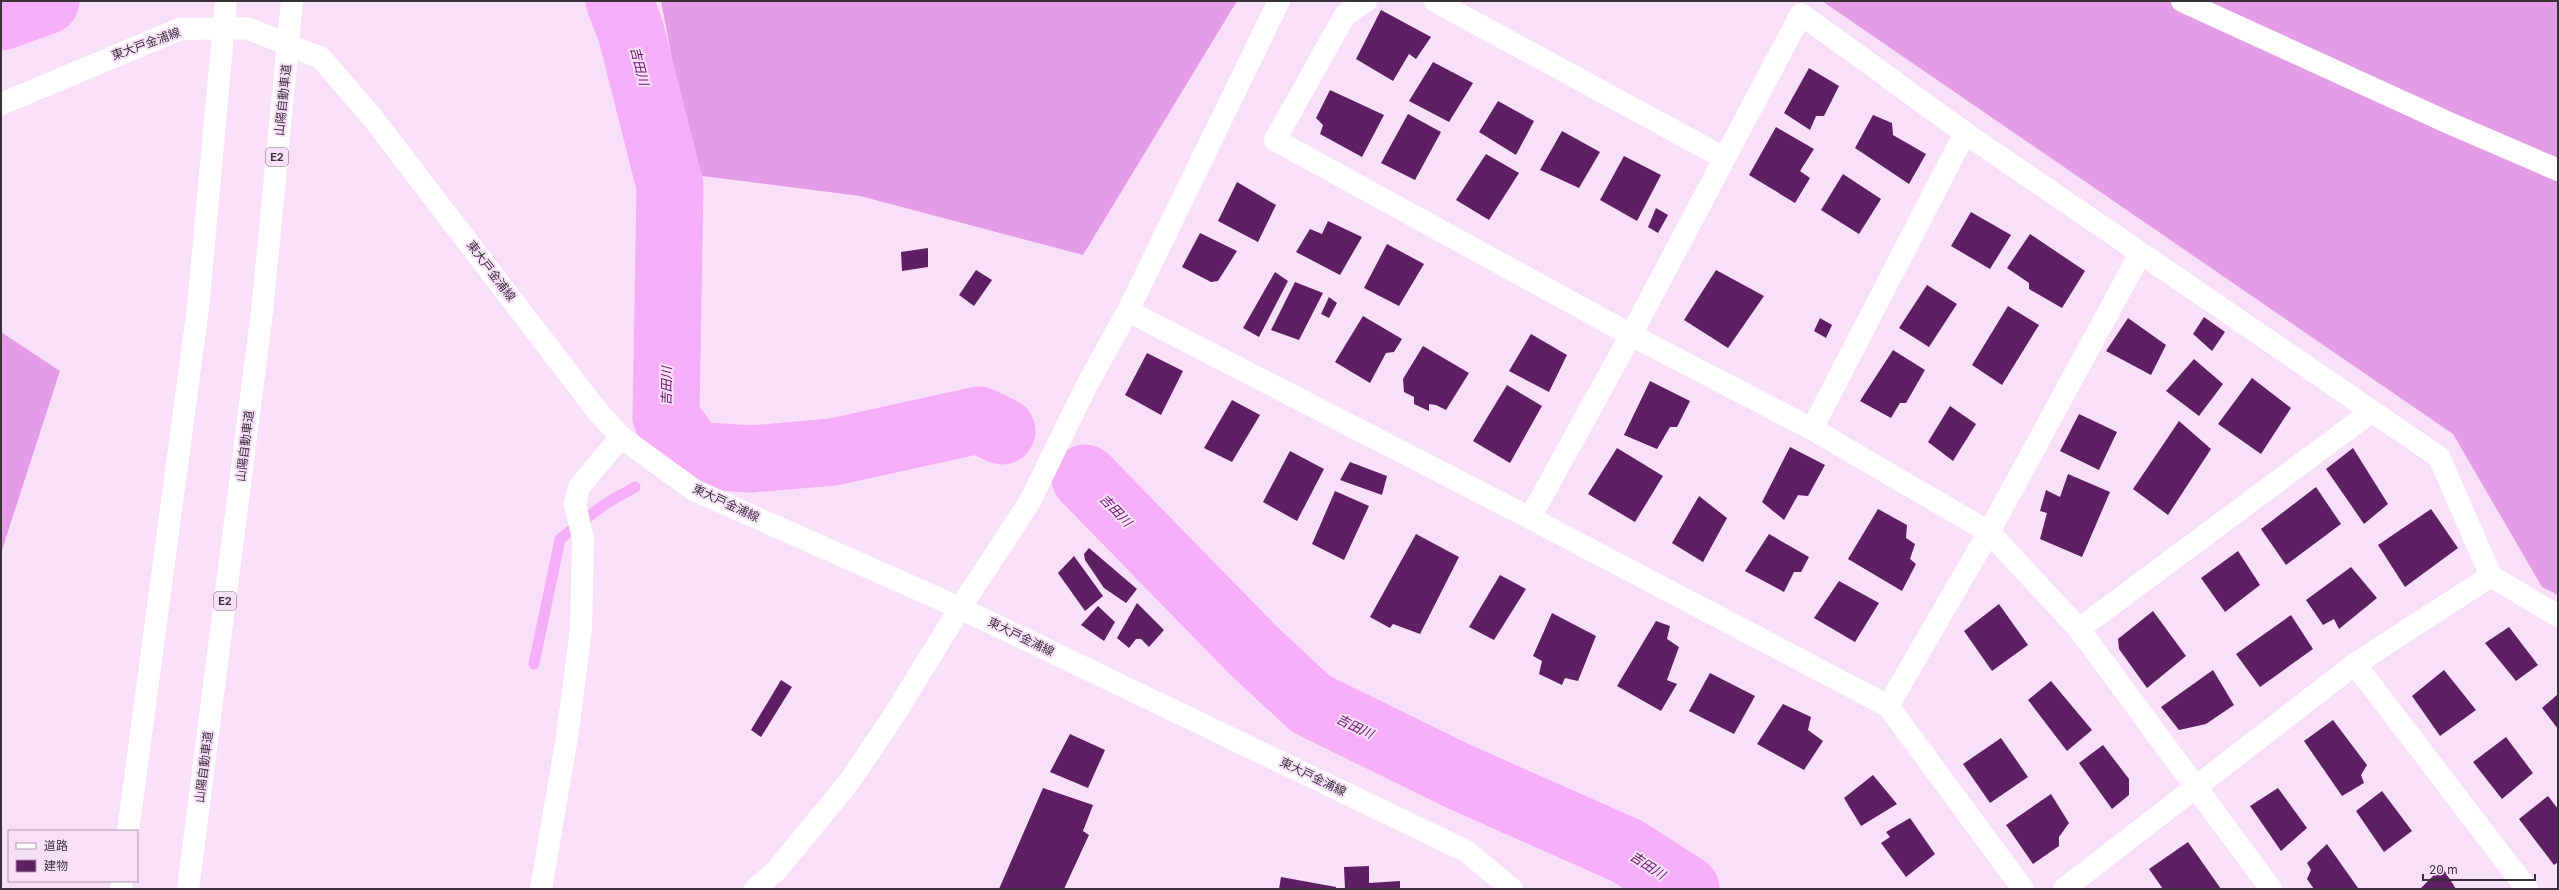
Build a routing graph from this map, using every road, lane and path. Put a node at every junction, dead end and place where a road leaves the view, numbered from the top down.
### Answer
1 (226, 1) edge
2 (292, 1) edge
3 (1279, 1) edge
4 (1366, 1) edge
5 (1435, 1) edge
6 (2182, 1) edge
7 (1, 104) edge
8 (1965, 133) junction
9 (1724, 158) junction
10 (2558, 170) edge
11 (2140, 254) junction
12 (1128, 311) junction
13 (1632, 336) junction
14 (2371, 412) junction
15 (1812, 429) junction
16 (621, 437) junction
17 (1530, 518) junction
18 (1989, 532) junction
19 (2491, 576) junction
20 (960, 608) junction
21 (2558, 616) edge
22 (2079, 629) junction
23 (2355, 664) junction
24 (1888, 706) junction
25 (2194, 786) junction
26 (128, 830) edge
27 (188, 889) edge
28 (541, 889) edge
29 (755, 889) edge
30 (1512, 889) edge
31 (2023, 889) edge
32 (2064, 889) edge
33 (2271, 889) edge
34 (2527, 889) edge

1 - 26 main road
2 - 27 main road, 山陽自動車道 / E2
3 - 12 main road
4 - 13 main road
5 - 9 main road
6 - 10 main road
7 - 16 main road, 東大戸金浦線
8 - 9 main road
8 - 11 main road
8 - 15 main road
9 - 13 main road
11 - 14 main road
11 - 18 main road
12 - 17 main road
12 - 20 main road
13 - 15 main road
13 - 17 main road
14 - 19 main road
14 - 22 main road
15 - 18 main road
16 - 20 main road, 東大戸金浦線
16 - 28 main road
17 - 24 main road
18 - 22 main road
18 - 24 main road
19 - 21 main road
19 - 23 main road
20 - 29 main road
20 - 30 main road, 東大戸金浦線
22 - 25 main road
23 - 25 main road
23 - 34 main road
24 - 31 main road
25 - 32 main road
25 - 33 main road

